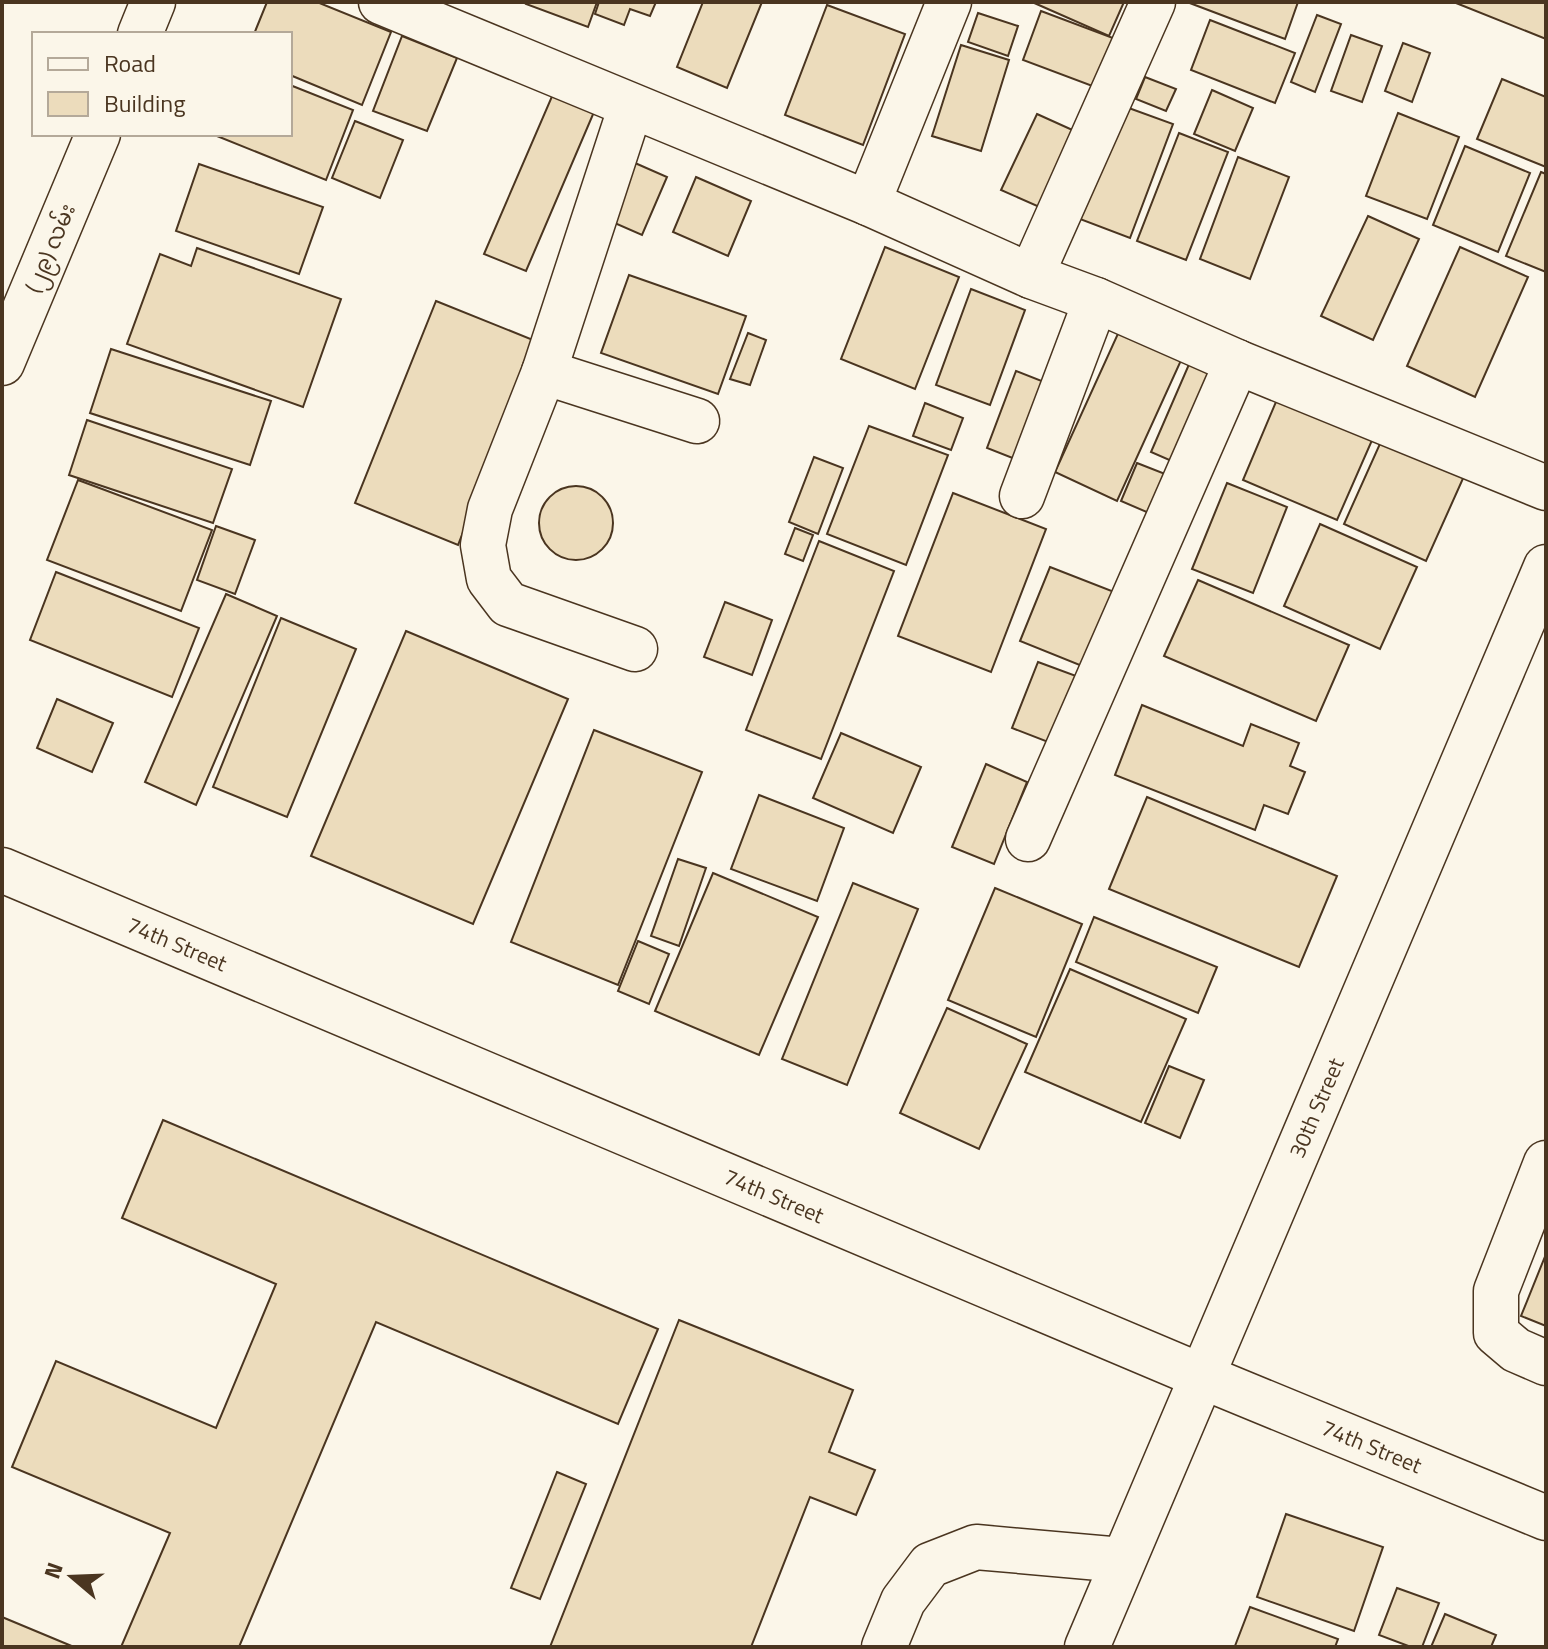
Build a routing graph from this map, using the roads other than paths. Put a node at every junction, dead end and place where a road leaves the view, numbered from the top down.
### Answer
1 (153, 2) edge
2 (381, 2) edge
3 (949, 2) edge
4 (1153, 2) edge
5 (434, 12) edge
6 (141, 32) edge
7 (631, 106) junction
8 (97, 136) edge
9 (868, 203) junction
10 (1031, 276) junction
11 (1096, 300) junction
12 (1237, 362) junction
13 (2, 363) edge
14 (544, 372) junction
15 (697, 421) dead end
16 (1546, 488) edge
17 (1022, 496) dead end
18 (1546, 567) edge
19 (1534, 626) edge
20 (635, 649) dead end
21 (1028, 839) dead end
22 (2, 870) edge
23 (1546, 1163) edge
24 (1546, 1363) edge
25 (1201, 1376) junction
26 (1546, 1518) edge
27 (1122, 1560) junction
28 (884, 1647) edge
29 (1087, 1647) edge

1 - 6 street
2 - 5 street
3 - 9 street
4 - 10 street
5 - 7 street
7 - 9 street
7 - 14 street
8 - 13 street, (၂၉) လမ်း
9 - 10 street
10 - 11 street
11 - 12 street
11 - 17 street
12 - 16 street
12 - 21 street
14 - 15 street
14 - 20 street
18 - 19 street, 30th Street
19 - 25 street, 30th Street
22 - 25 street, 74th Street
23 - 24 street
25 - 26 street, 74th Street
25 - 27 street, 30th Street
27 - 28 street
27 - 29 street, 30th Street

